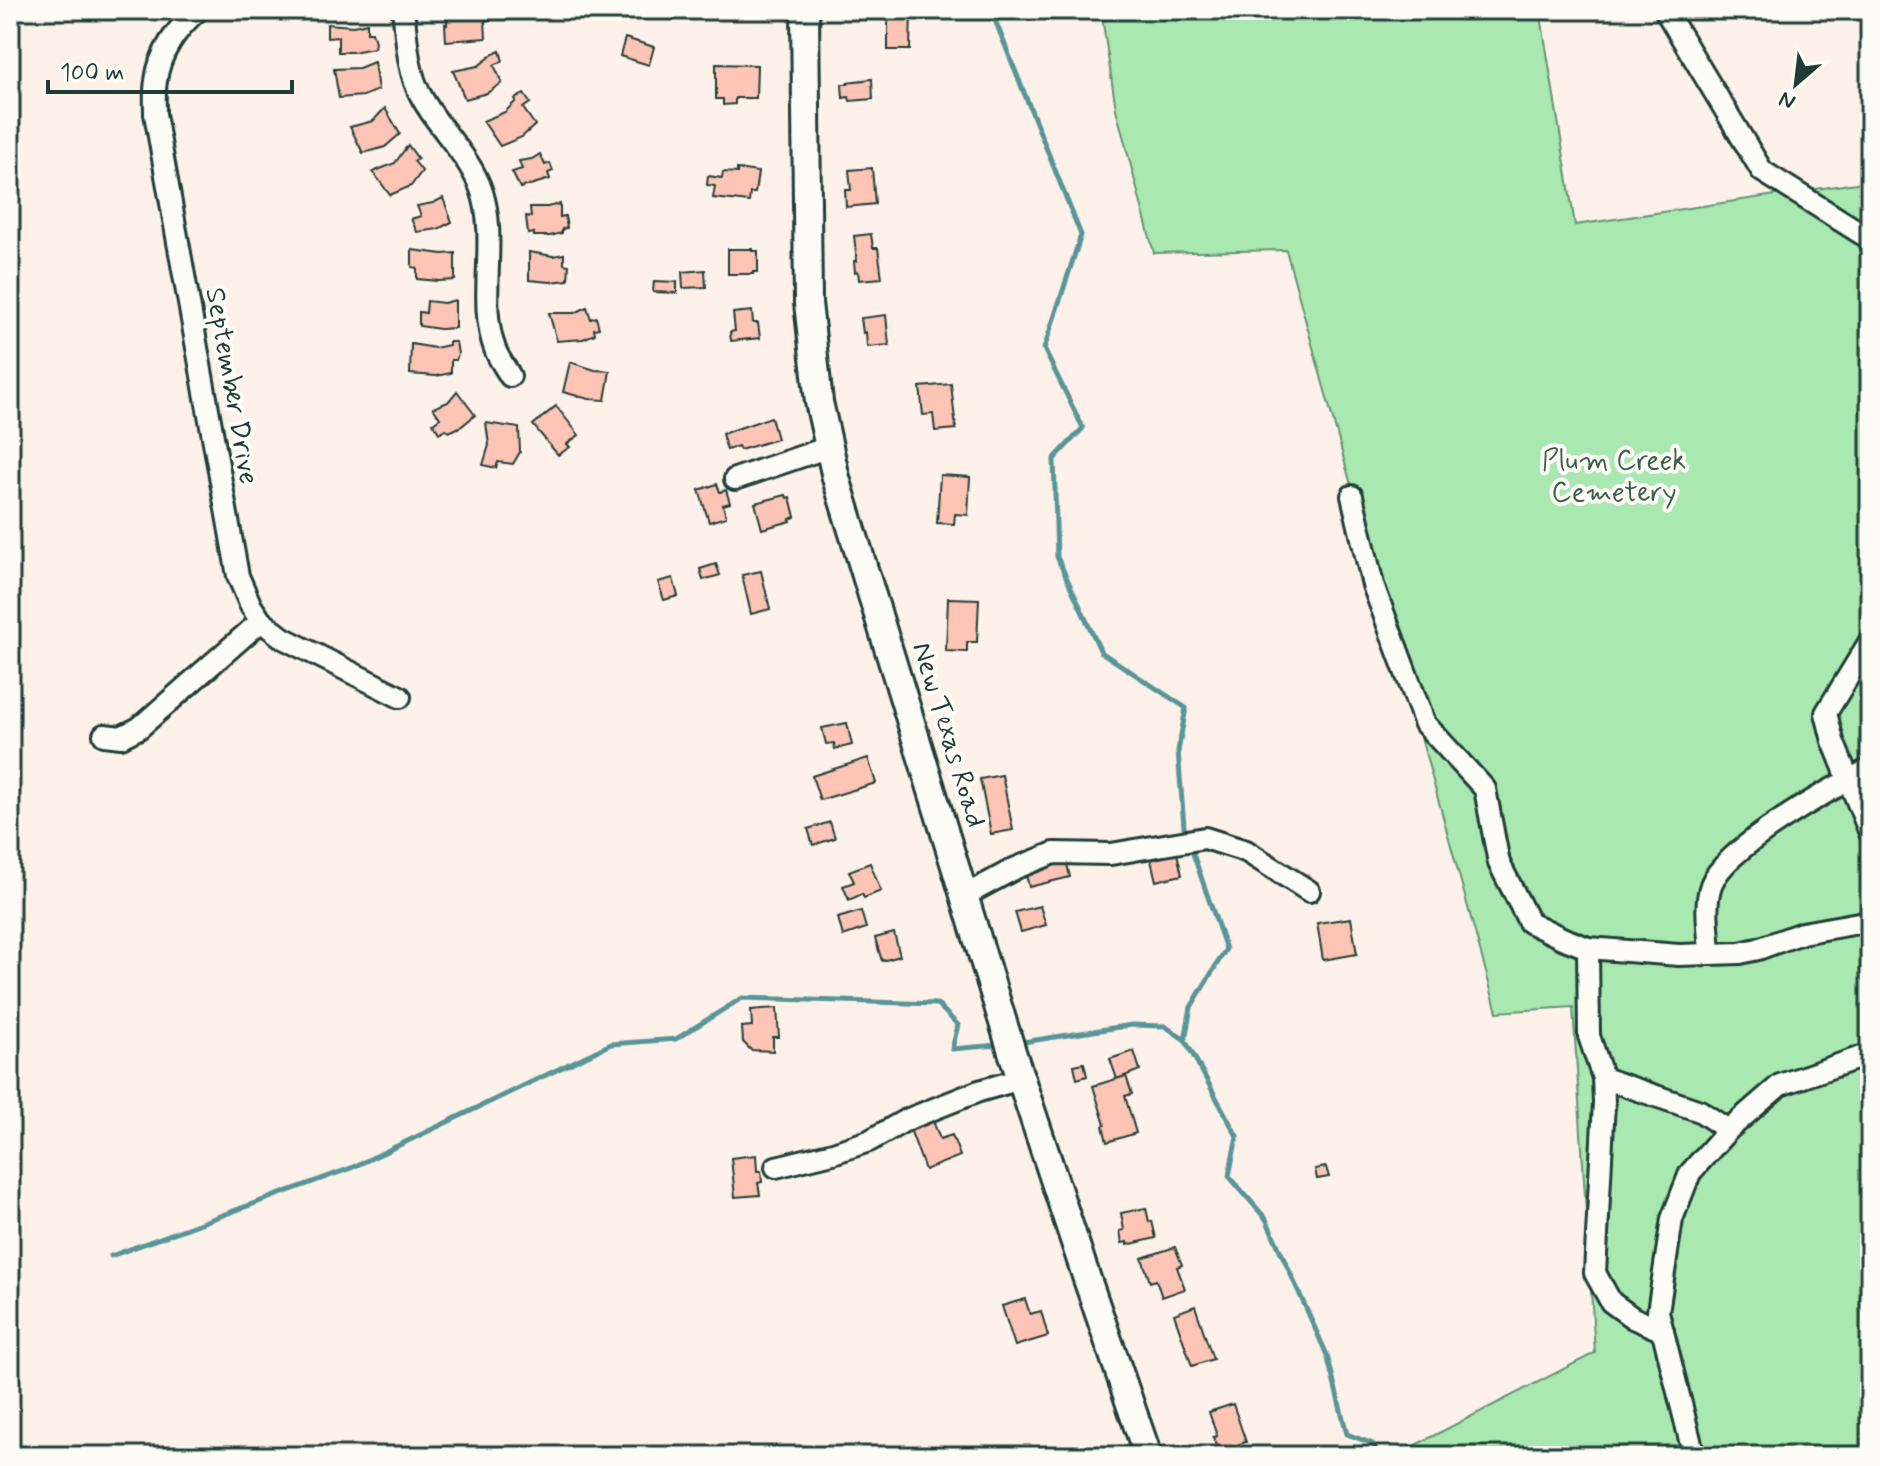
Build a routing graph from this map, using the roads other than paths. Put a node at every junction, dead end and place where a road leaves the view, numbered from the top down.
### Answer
1 (198, 10) edge
2 (403, 10) edge
3 (805, 10) edge
4 (1665, 10) edge
5 (1870, 239) edge
6 (510, 376) dead end
7 (829, 447) junction
8 (735, 479) dead end
9 (1352, 496) dead end
10 (261, 621) junction
11 (1870, 641) edge
12 (400, 697) dead end
13 (104, 735) dead end
14 (1870, 769) edge
15 (1849, 779) junction
16 (1870, 833) edge
17 (1309, 891) dead end
18 (964, 896) junction
19 (1870, 921) edge
20 (1588, 948) junction
21 (1710, 953) junction
22 (1870, 1054) edge
23 (1603, 1078) junction
24 (1021, 1079) junction
25 (1728, 1130) junction
26 (776, 1167) dead end
27 (1663, 1331) junction
28 (1148, 1456) edge
29 (1694, 1456) edge

1 - 10 street, September Drive
2 - 6 street
3 - 7 main road, New Texas Road
4 - 5 street
7 - 8 street
7 - 18 main road, New Texas Road
9 - 20 street
10 - 12 street, September Drive
10 - 13 street
11 - 15 street
14 - 15 street
15 - 16 street
15 - 21 street
17 - 18 street
18 - 24 main road, New Texas Road
19 - 21 street
20 - 21 street
20 - 23 street
22 - 25 street
23 - 25 street
23 - 27 street
24 - 26 street
24 - 28 main road, New Texas Road
25 - 27 street
27 - 29 street

